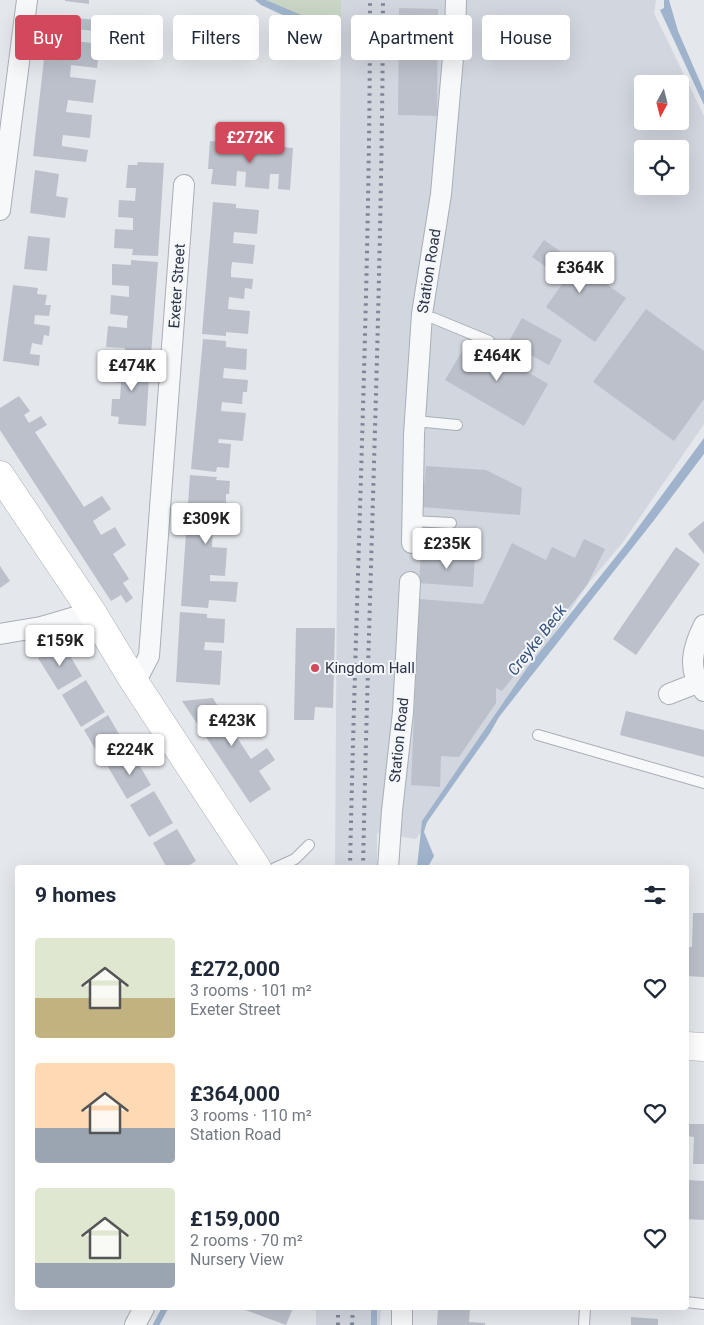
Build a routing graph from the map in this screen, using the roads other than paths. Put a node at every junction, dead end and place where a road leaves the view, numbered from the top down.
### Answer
1 (28, 0) edge
2 (456, 0) edge
3 (184, 185) dead end
4 (0, 210) edge
5 (421, 318) junction
6 (490, 341) dead end
7 (415, 421) junction
8 (457, 425) dead end
9 (0, 475) edge
10 (412, 521) junction
11 (452, 523) dead end
12 (412, 543) dead end
13 (410, 582) dead end
14 (92, 612) junction
15 (704, 624) edge
16 (0, 634) edge
17 (135, 683) junction
18 (700, 687) edge
19 (669, 694) dead end
20 (538, 735) dead end
21 (704, 783) edge
22 (309, 845) dead end
23 (254, 865) edge
24 (282, 865) edge
25 (388, 865) edge
26 (689, 1046) edge
27 (704, 1047) edge
28 (689, 1302) edge
29 (704, 1304) edge
30 (143, 1310) edge
31 (402, 1310) edge
32 (585, 1310) edge
33 (135, 1325) edge
34 (402, 1325) edge
35 (584, 1325) edge

1 - 4 street
2 - 5 street, Station Road
3 - 17 street, Exeter Street
5 - 6 lane
5 - 7 street, Station Road
7 - 8 lane
7 - 10 street, Station Road
9 - 14 street
10 - 11 lane
10 - 12 street, Station Road
13 - 25 street, Station Road
14 - 16 street
14 - 17 street
15 - 18 street
17 - 23 street
18 - 19 street
20 - 21 lane
22 - 24 lane
26 - 27 street
28 - 29 lane
30 - 33 street
31 - 34 street
32 - 35 lane

